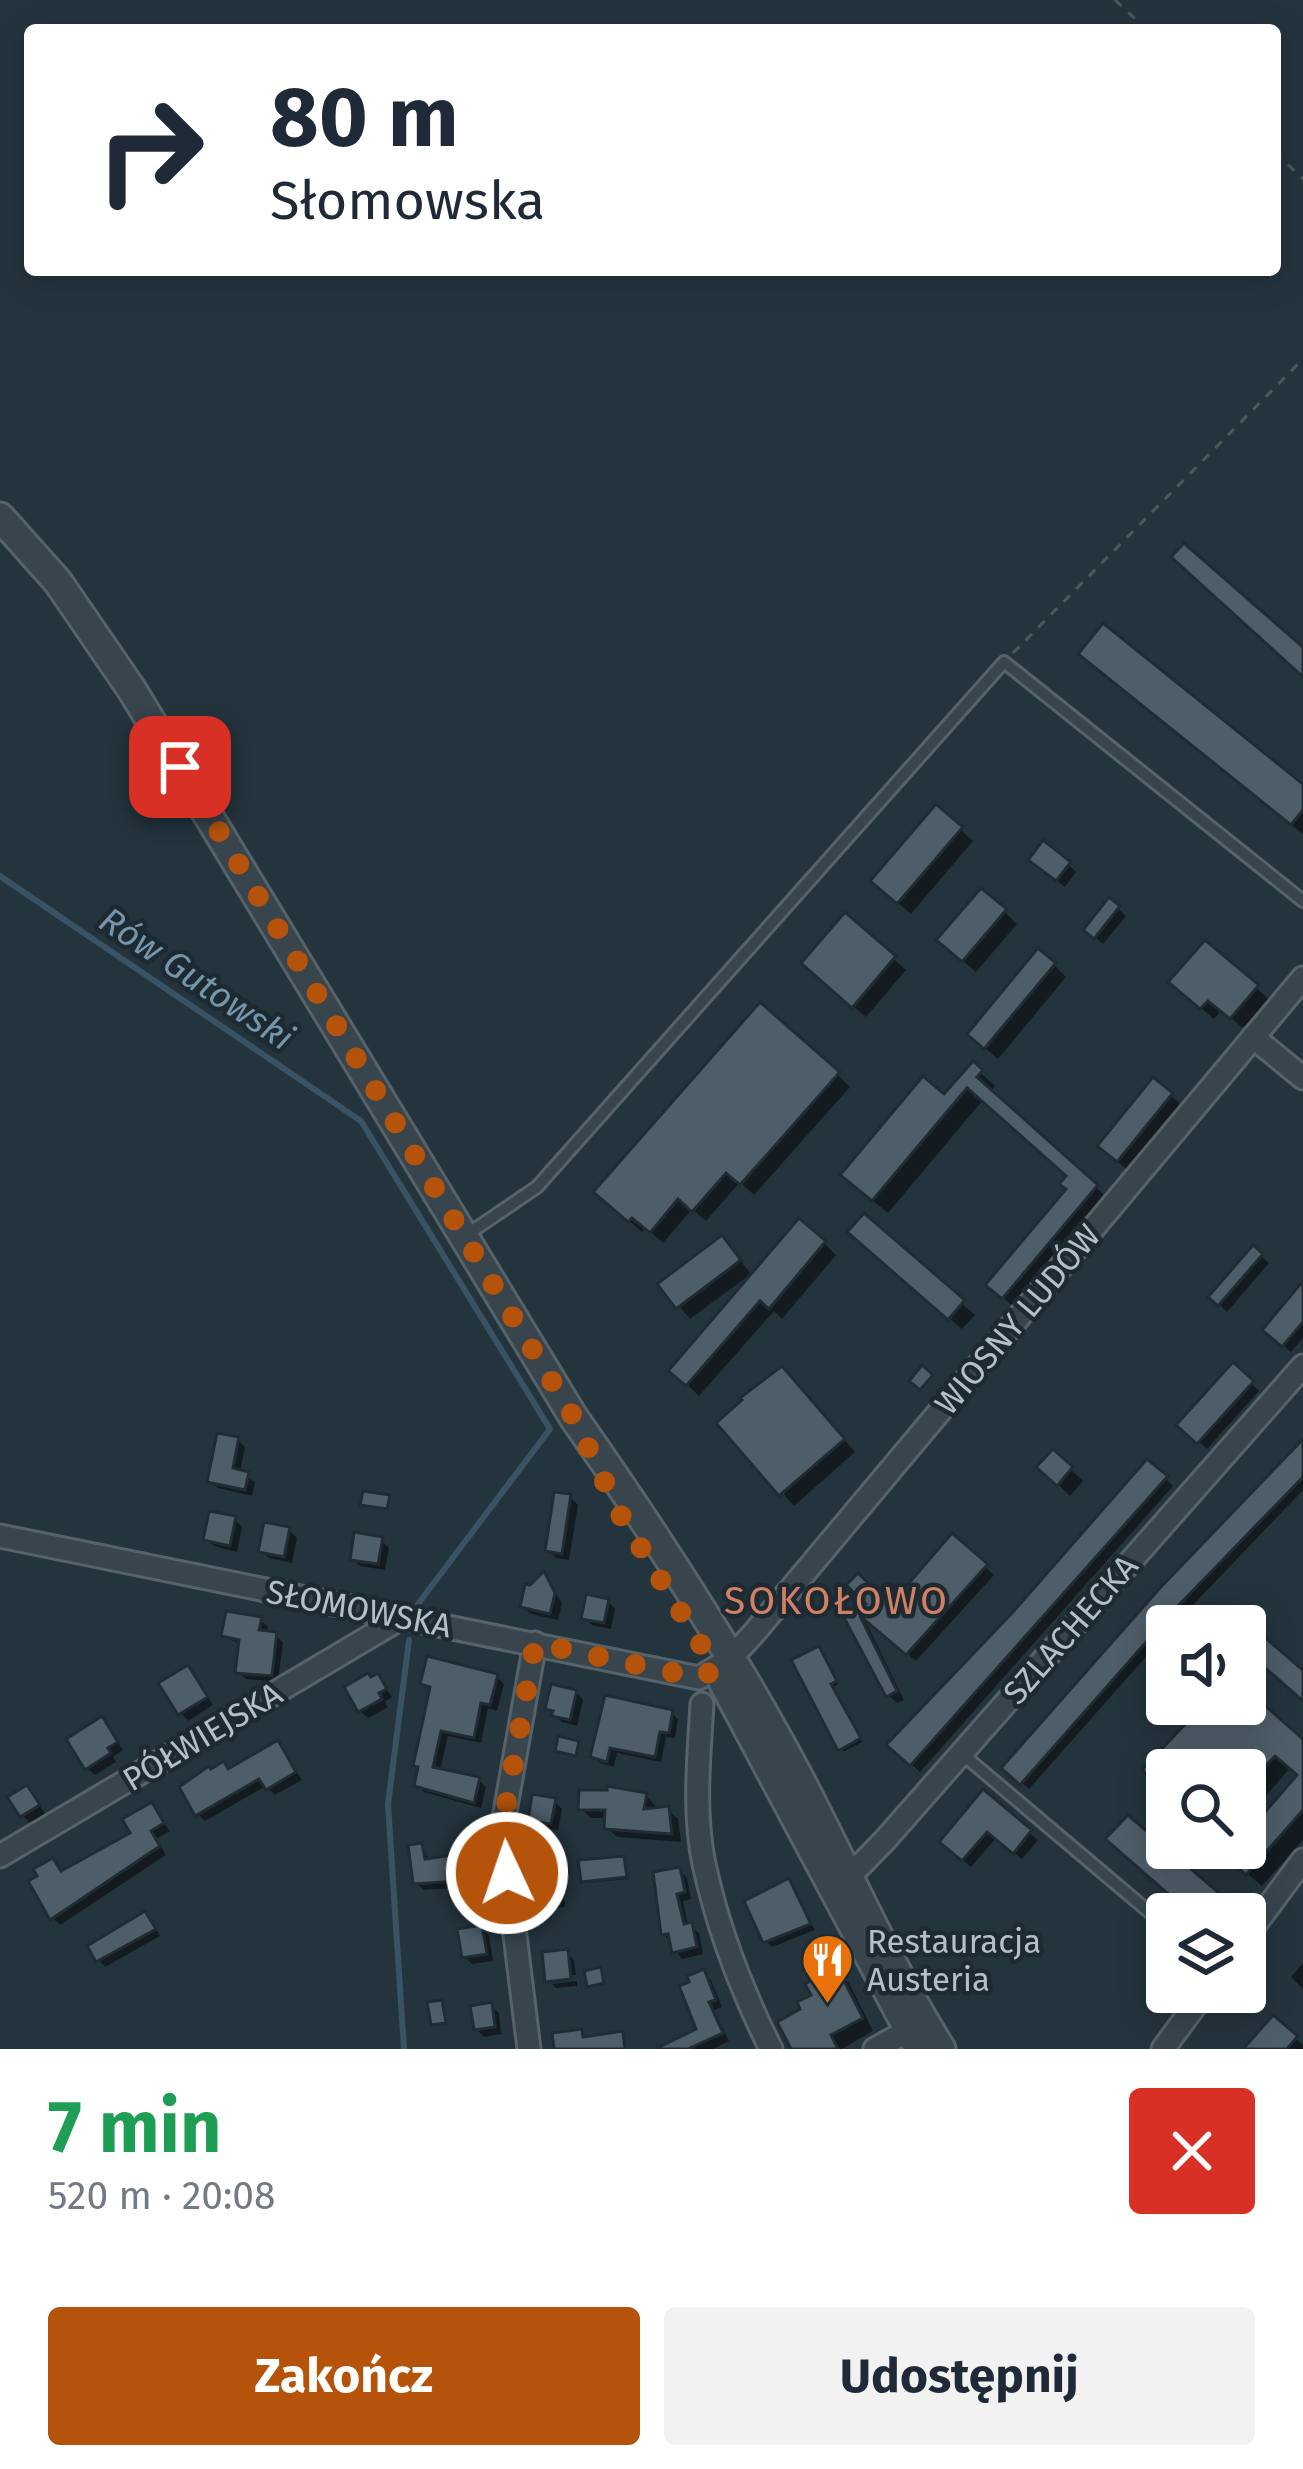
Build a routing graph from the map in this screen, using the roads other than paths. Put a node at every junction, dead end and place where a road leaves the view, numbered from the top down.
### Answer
1 (0, 518) edge
2 (1303, 901) edge
3 (1303, 978) edge
4 (1253, 1037) junction
5 (1303, 1078) edge
6 (465, 1236) junction
7 (1303, 1366) edge
8 (0, 1536) edge
9 (403, 1617) junction
10 (535, 1643) junction
11 (723, 1664) junction
12 (702, 1704) dead end
13 (961, 1754) junction
14 (0, 1856) edge
15 (1303, 1860) edge
16 (841, 1881) junction
17 (1146, 1909) edge
18 (1266, 1910) edge
19 (1190, 2013) edge
20 (917, 2034) edge
21 (529, 2049) edge
22 (771, 2049) edge
23 (875, 2049) edge
24 (941, 2049) edge
25 (1163, 2049) edge

1 - 6 street
2 - 6 lane
3 - 4 street, WIOSNY LUDÓW
4 - 5 street
4 - 11 street, WIOSNY LUDÓW
6 - 11 street
7 - 13 street, SZLACHECKA
8 - 9 street, SŁOMOWSKA
9 - 10 street, SŁOMOWSKA
9 - 14 street, PÓŁWIEJSKA
10 - 11 street, SŁOMOWSKA
10 - 21 street
11 - 16 street
12 - 22 street
13 - 16 street, SZLACHECKA
13 - 17 lane
15 - 18 street
16 - 20 street
19 - 25 street
20 - 23 street
20 - 24 street

